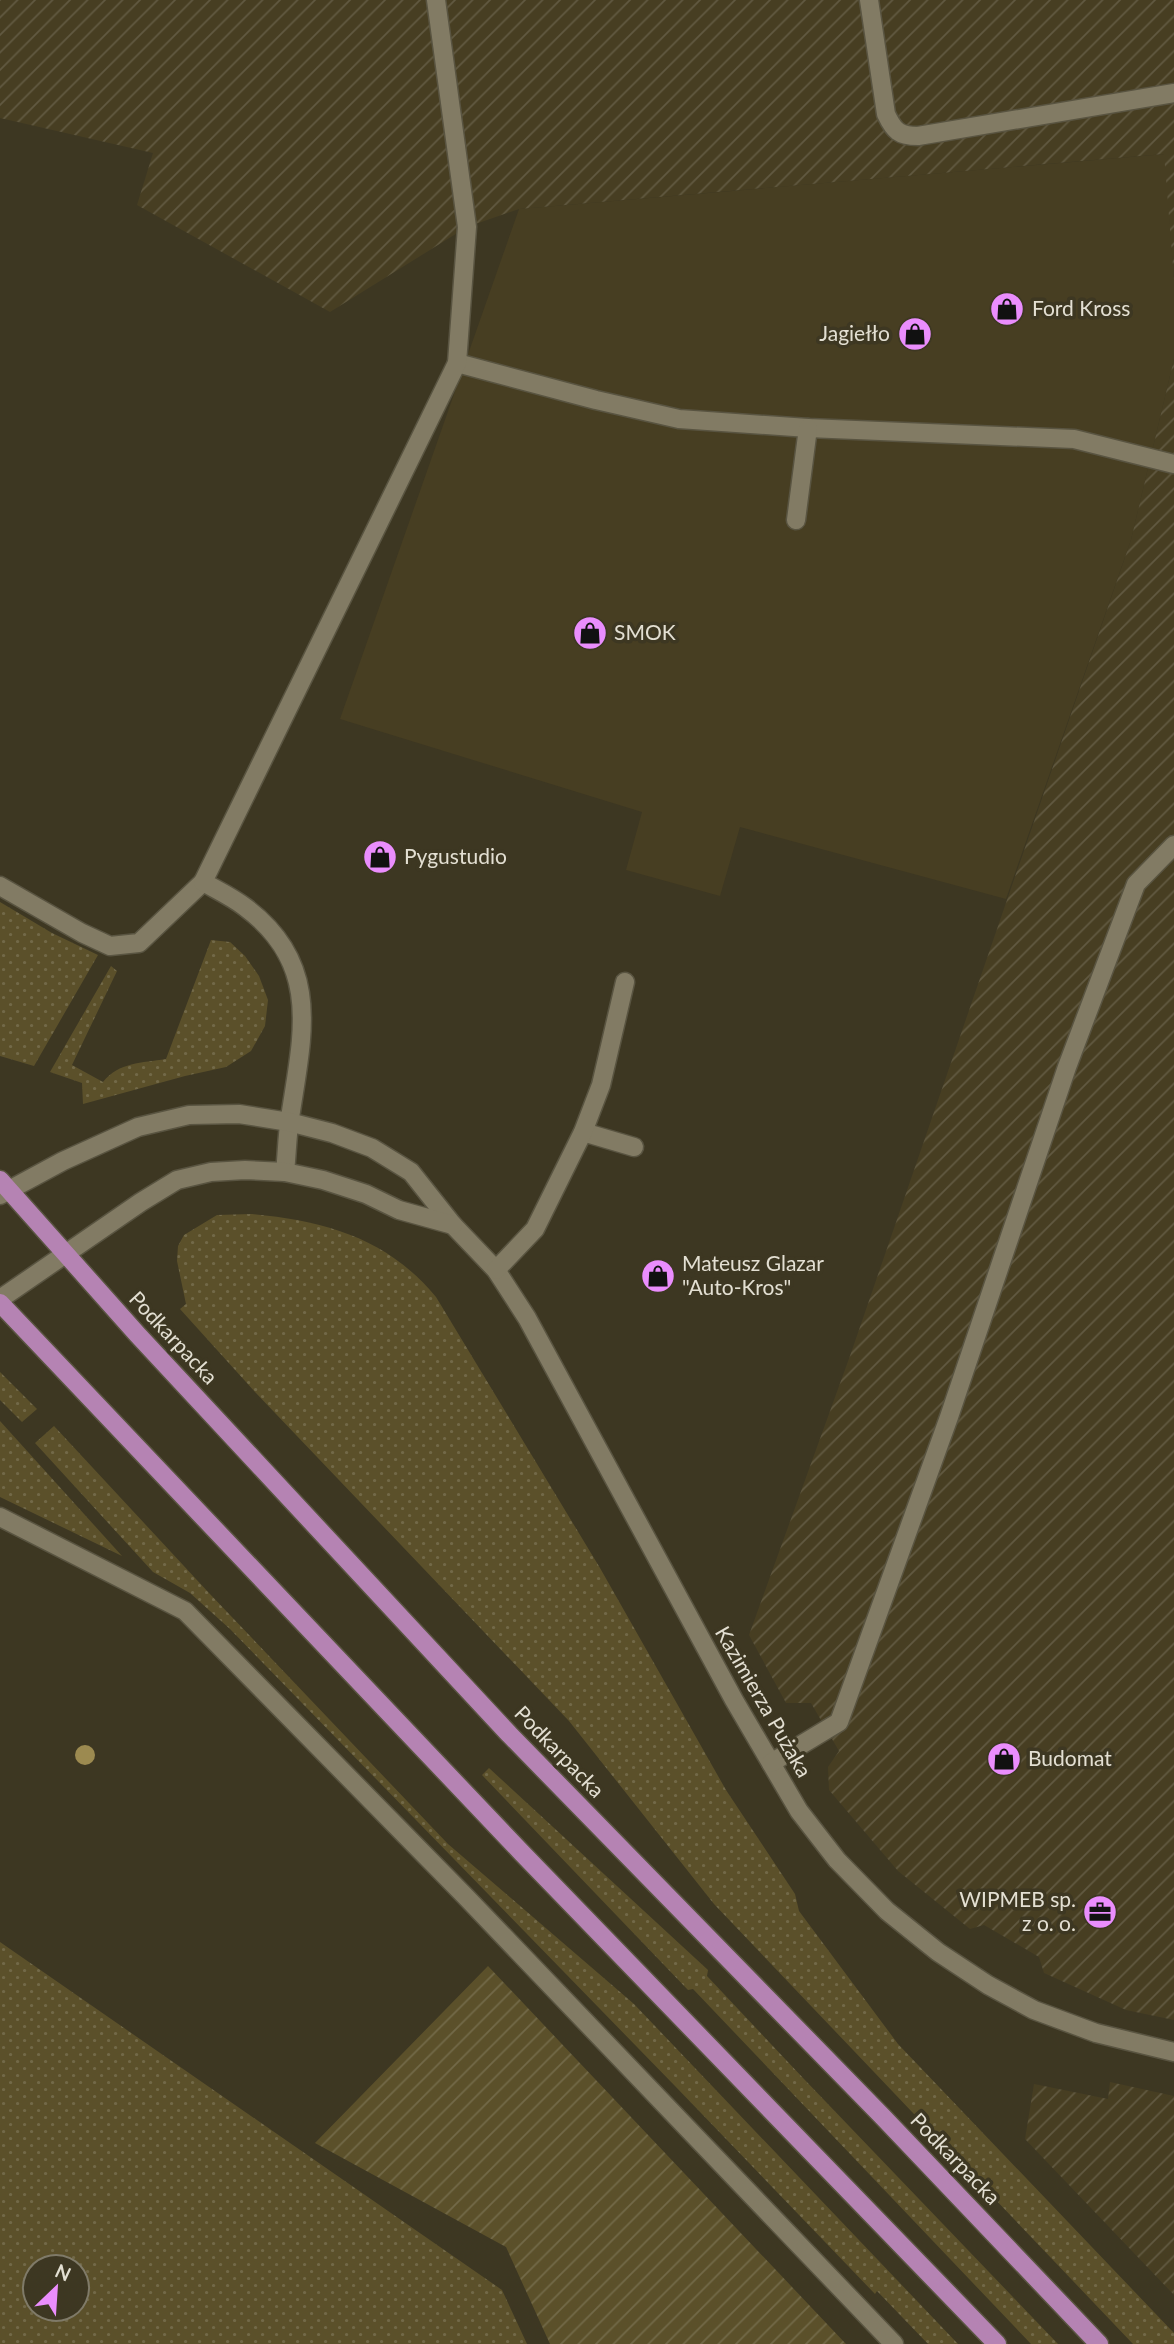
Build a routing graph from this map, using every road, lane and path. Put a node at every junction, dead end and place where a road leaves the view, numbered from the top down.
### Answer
1 (436, 0) edge
2 (869, 0) edge
3 (1174, 93) edge
4 (457, 363) junction
5 (808, 428) junction
6 (1174, 464) edge
7 (796, 520) dead end
8 (1174, 845) edge
9 (203, 882) junction
10 (0, 886) edge
11 (625, 982) dead end
12 (289, 1122) junction
13 (583, 1132) junction
14 (634, 1147) dead end
15 (285, 1172) junction
16 (2, 1188) edge
17 (453, 1225) junction
18 (66, 1255) junction
19 (496, 1269) junction
20 (0, 1301) edge
21 (0, 1517) edge
22 (771, 1763) junction
23 (1174, 2052) edge
24 (894, 2344) edge
25 (997, 2344) edge
26 (1099, 2344) edge

1 - 4 street
2 - 3 street
4 - 5 street
4 - 9 street
5 - 6 street
5 - 7 street
8 - 22 street
9 - 10 street
9 - 12 street
11 - 13 street
12 - 15 street
12 - 16 street, Kazimierza Pużaka
12 - 17 street, Kazimierza Pużaka
13 - 14 street
13 - 19 street
15 - 17 street
15 - 18 street
16 - 18 main road, Podkarpacka
17 - 19 street, Kazimierza Pużaka
18 - 20 street
18 - 26 main road, Podkarpacka
19 - 22 street, Kazimierza Pużaka
20 - 25 main road
21 - 24 street
22 - 23 street, Kazimierza Pużaka

